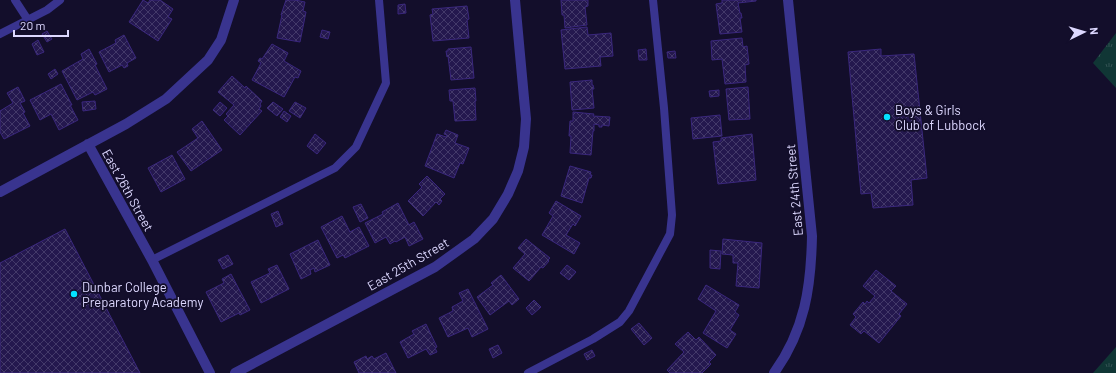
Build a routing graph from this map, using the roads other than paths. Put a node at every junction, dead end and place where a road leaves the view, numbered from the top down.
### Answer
1 (15, 0) edge
2 (60, 0) edge
3 (234, 0) edge
4 (379, 0) edge
5 (514, 0) edge
6 (653, 0) edge
7 (788, 0) edge
8 (28, 20) junction
9 (0, 34) edge
10 (88, 144) junction
11 (0, 192) edge
12 (152, 260) junction
13 (775, 372) edge
14 (210, 373) edge
15 (235, 373) edge
16 (528, 373) edge

1 - 8 lane
2 - 8 lane
3 - 10 street, East 26th Street
4 - 12 lane
5 - 15 street, East 25th Street
6 - 16 lane
7 - 13 street, East 24th Street
8 - 9 lane
10 - 11 street
10 - 12 street, East 26th Street
12 - 14 street, East 26th Street

